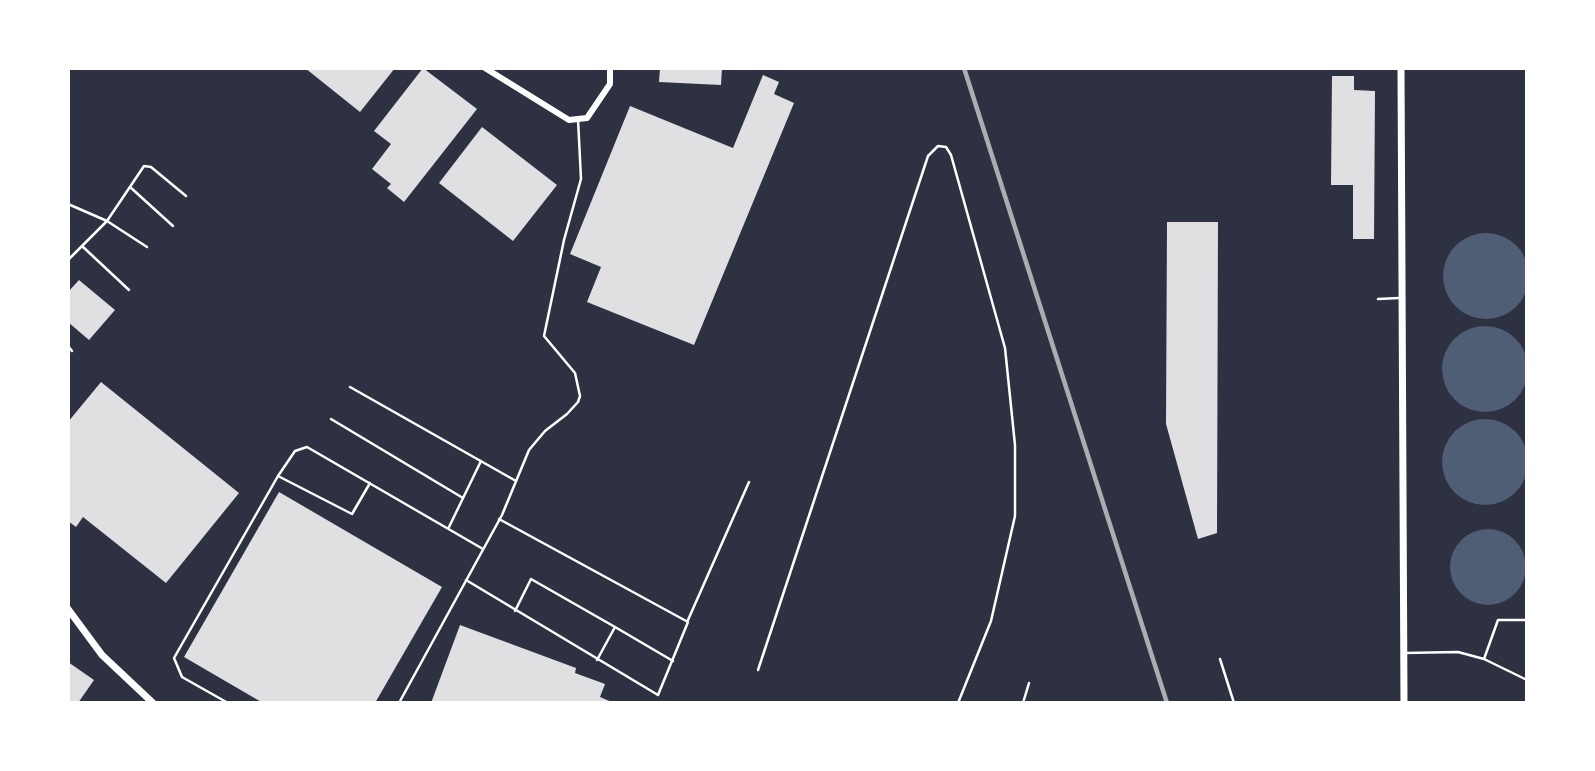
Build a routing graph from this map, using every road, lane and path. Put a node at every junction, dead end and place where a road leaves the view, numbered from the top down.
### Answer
1 (485, 68) edge
2 (610, 68) edge
3 (1401, 68) edge
4 (578, 119) junction
5 (130, 187) junction
6 (186, 195) dead end
7 (68, 204) edge
8 (107, 221) junction
9 (173, 226) dead end
10 (82, 246) junction
11 (147, 247) dead end
12 (68, 260) edge
13 (129, 290) dead end
14 (1403, 298) junction
15 (1378, 299) dead end
16 (68, 346) edge
17 (72, 351) dead end
18 (349, 387) dead end
19 (331, 419) dead end
20 (481, 461) junction
21 (278, 476) junction
22 (516, 481) junction
23 (749, 482) dead end
24 (370, 483) junction
25 (463, 498) junction
26 (499, 519) junction
27 (448, 529) junction
28 (483, 549) junction
29 (466, 580) junction
30 (68, 609) edge
31 (515, 611) junction
32 (1527, 620) edge
33 (688, 622) junction
34 (615, 627) junction
35 (1404, 653) junction
36 (1220, 659) dead end
37 (1484, 659) junction
38 (597, 660) junction
39 (673, 661) junction
40 (758, 670) dead end
41 (1527, 680) edge
42 (1029, 682) dead end
43 (153, 703) edge
44 (228, 703) edge
45 (399, 703) edge
46 (958, 703) edge
47 (1023, 703) edge
48 (1234, 703) edge
49 (1404, 703) edge

1 - 4 street
2 - 4 street
3 - 14 street
4 - 22 lane
5 - 6 lane
5 - 8 lane
5 - 9 lane
7 - 8 lane
8 - 10 lane
8 - 11 lane
10 - 12 lane
10 - 13 lane
14 - 15 lane
14 - 35 street
16 - 17 lane
18 - 20 lane
19 - 25 lane
20 - 22 lane
20 - 25 lane
21 - 24 lane
21 - 24 lane
21 - 44 lane
22 - 26 lane
23 - 33 lane
24 - 27 lane
25 - 27 lane
26 - 28 lane
26 - 33 lane
27 - 28 lane
28 - 29 lane
29 - 31 lane
29 - 45 lane
30 - 43 street
31 - 34 lane
31 - 38 lane
32 - 37 lane
33 - 39 lane
34 - 38 lane
34 - 39 lane
35 - 37 lane
35 - 49 street
36 - 48 lane
37 - 41 lane
38 - 39 lane
40 - 46 lane
42 - 47 lane

